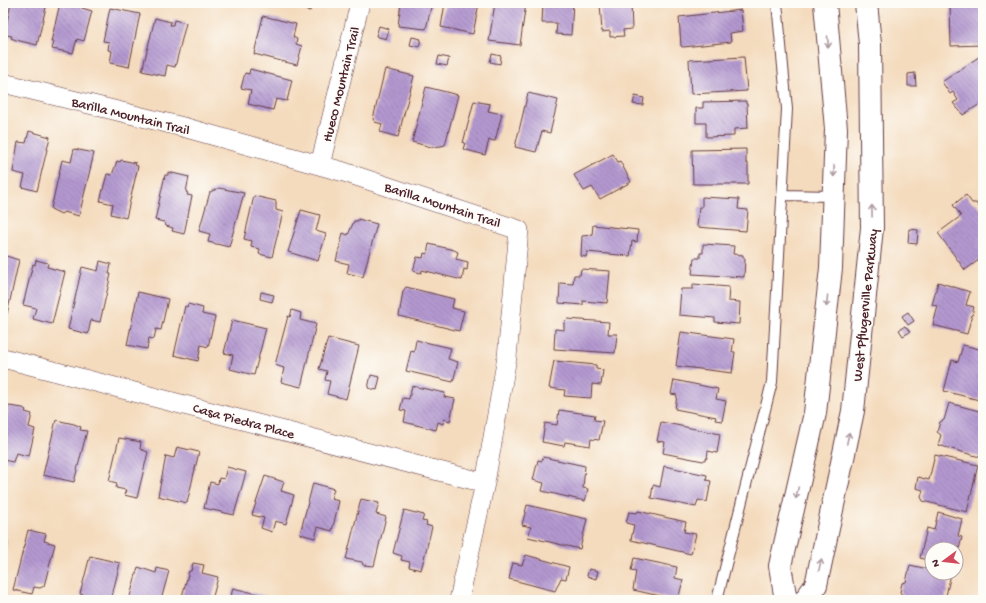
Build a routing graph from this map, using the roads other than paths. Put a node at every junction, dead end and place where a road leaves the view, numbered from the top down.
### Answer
1 (360, 3) edge
2 (777, 3) edge
3 (825, 3) edge
4 (866, 3) edge
5 (3, 84) edge
6 (320, 165) junction
7 (782, 195) junction
8 (833, 196) junction
9 (3, 358) edge
10 (485, 483) junction
11 (459, 600) edge
12 (718, 600) edge
13 (786, 600) edge
14 (805, 600) edge

1 - 6 street, Hueco Mountain Trail
2 - 7 lane
3 -> 8 main road
14 -> 4 main road, West Pflugerville Parkway
5 - 6 street, Barilla Mountain Trail
6 - 10 street, Barilla Mountain Trail
7 - 8 lane
7 - 12 lane
8 -> 13 main road
9 - 10 street, Casa Piedra Place
10 - 11 street, Barilla Mountain Trail

